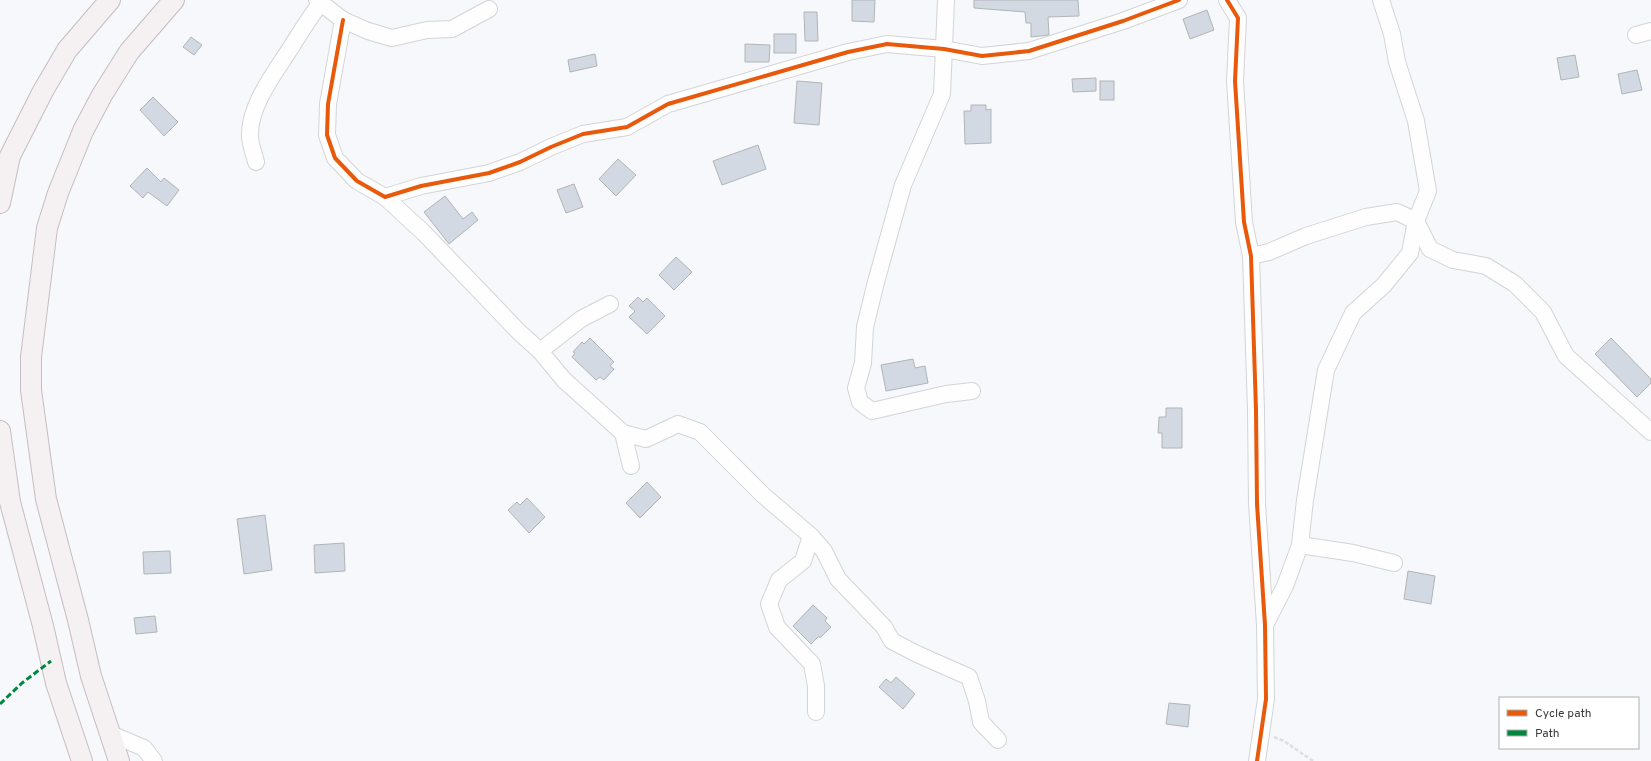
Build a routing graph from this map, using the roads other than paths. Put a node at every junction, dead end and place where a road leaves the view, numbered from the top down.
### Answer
1 (110, 0) edge
2 (174, 0) edge
3 (946, 0) edge
4 (1179, 0) edge
5 (1227, 0) edge
6 (1381, 0) edge
7 (319, 1) edge
8 (489, 9) dead end
9 (343, 20) junction
10 (944, 49) junction
11 (256, 162) dead end
12 (3, 177) edge
13 (385, 197) junction
14 (0, 203) edge
15 (1416, 221) junction
16 (1251, 256) junction
17 (610, 304) dead end
18 (540, 351) junction
19 (972, 391) dead end
20 (0, 432) edge
21 (1651, 432) edge
22 (623, 433) junction
23 (631, 466) dead end
24 (811, 536) junction
25 (1300, 545) junction
26 (1394, 563) dead end
27 (1265, 625) junction
28 (816, 712) dead end
29 (111, 734) junction
30 (998, 740) dead end
31 (82, 761) edge
32 (119, 761) edge
33 (154, 761) edge
34 (1257, 761) edge

1 - 12 main road
2 - 29 main road
3 - 10 street
4 - 10 street
5 - 16 street
6 - 15 street
7 - 9 street
7 - 11 street
8 - 9 street
9 - 13 street
10 - 13 street
10 - 19 street
12 - 14 main road
13 - 18 street
15 - 16 street
15 - 21 street
15 - 25 street
16 - 27 street
17 - 18 street
18 - 22 street
20 - 31 main road
22 - 23 street
22 - 24 street
24 - 28 street
24 - 30 street
25 - 26 street
25 - 27 street
27 - 34 street
29 - 32 main road
29 - 33 street

